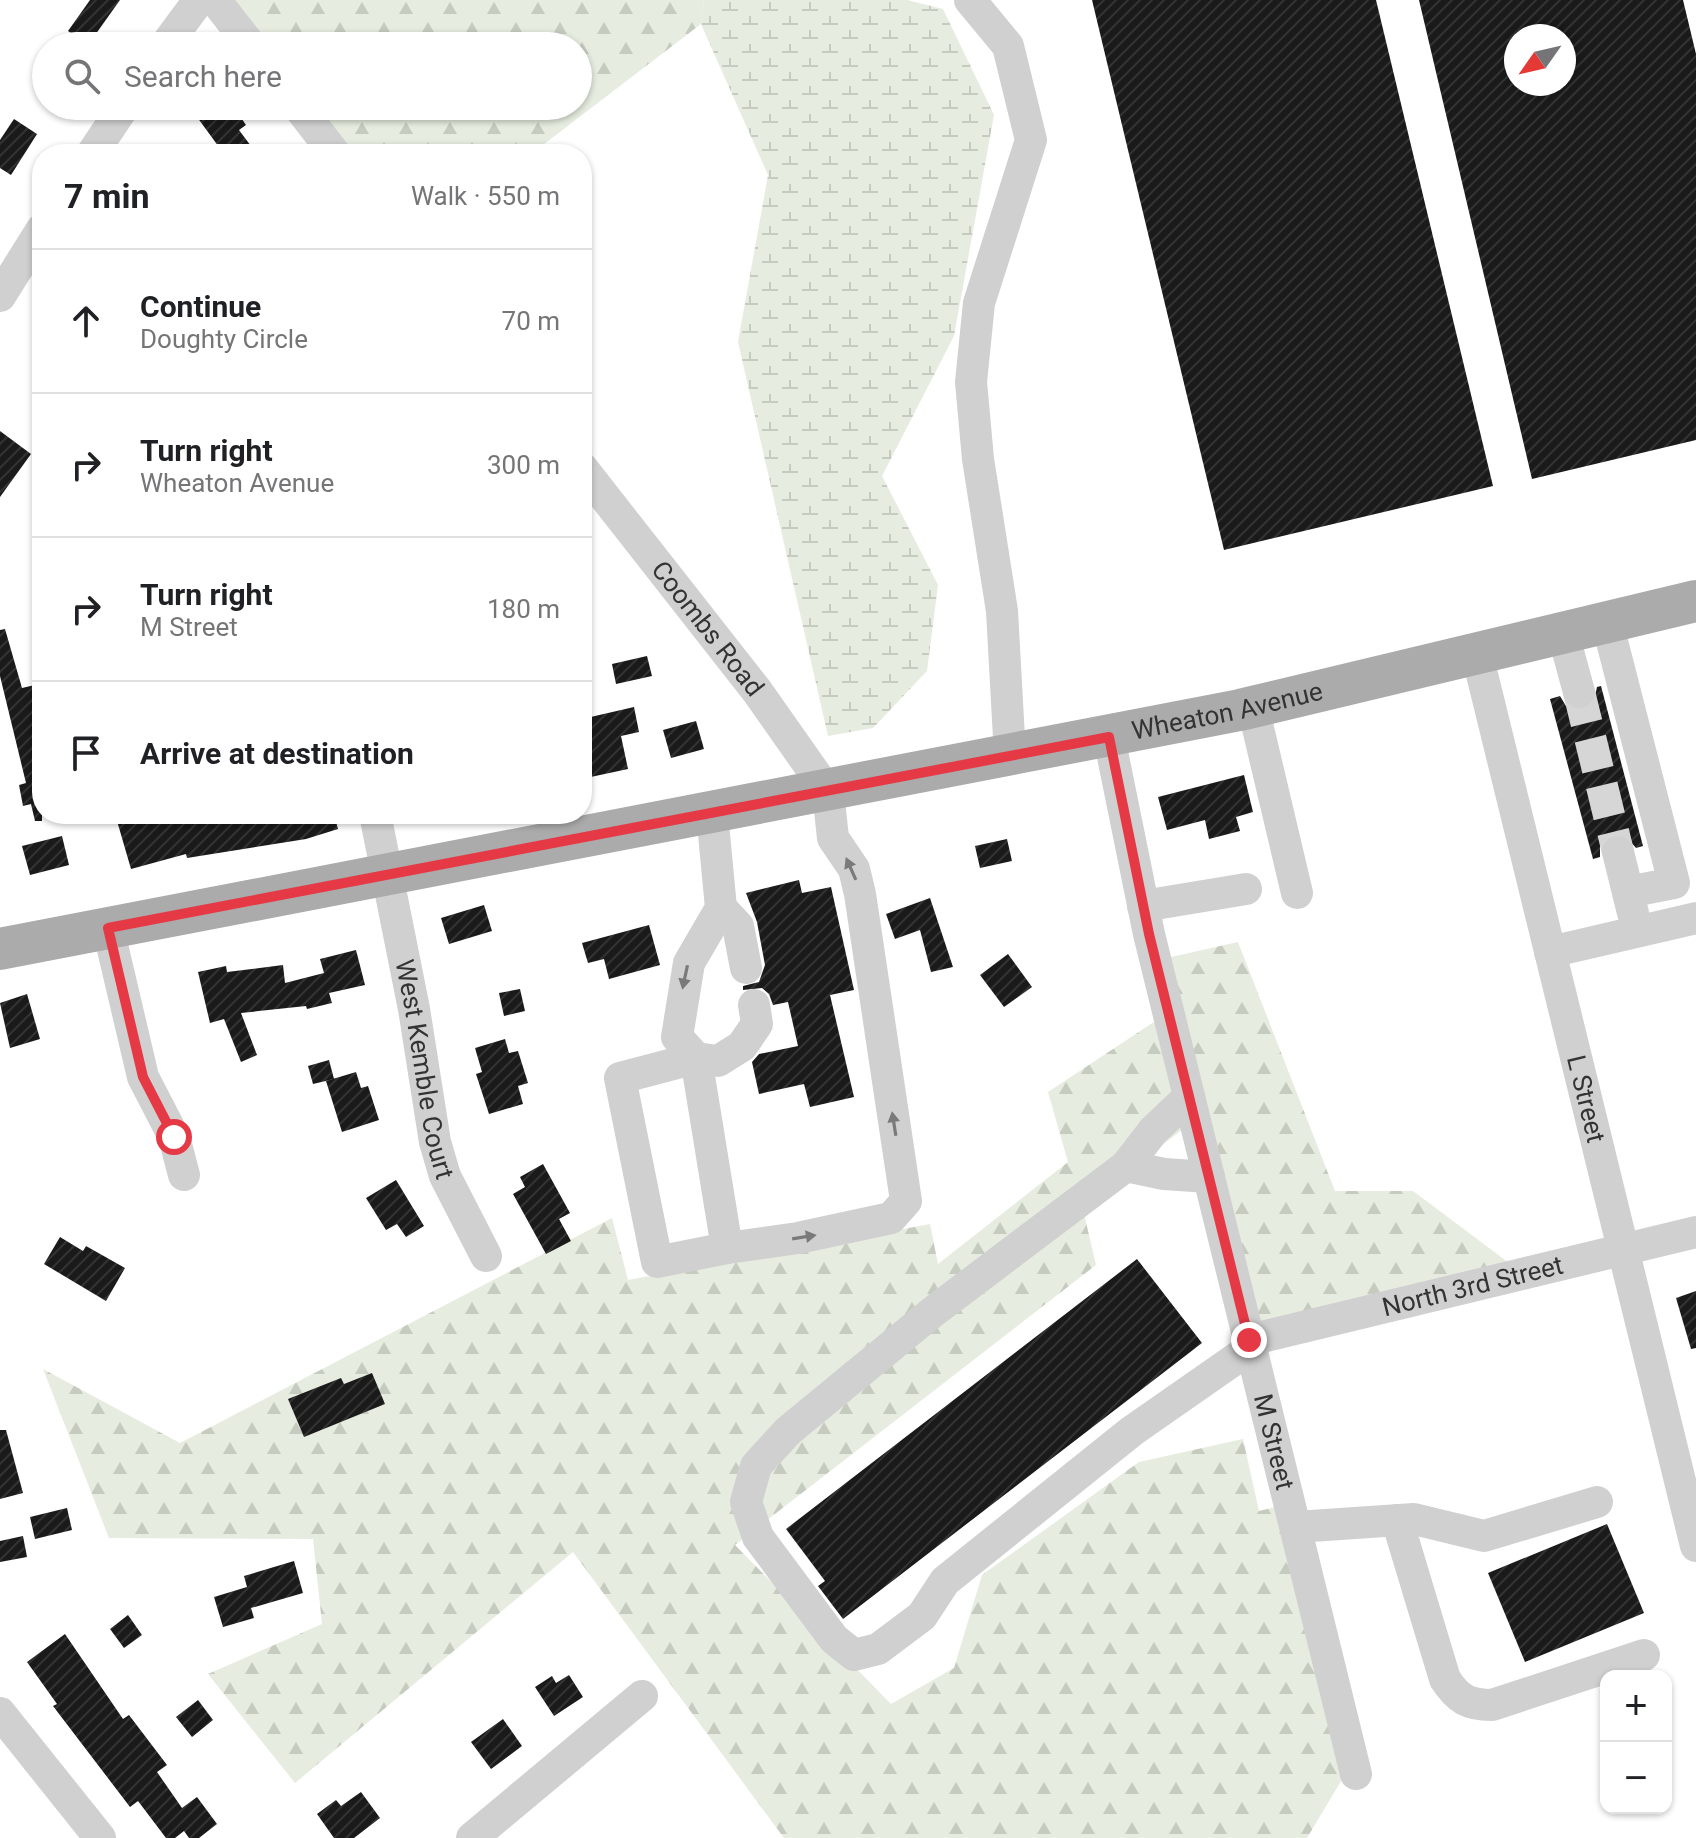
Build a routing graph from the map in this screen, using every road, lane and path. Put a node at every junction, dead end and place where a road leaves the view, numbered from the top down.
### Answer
1 (199, 0) edge
2 (215, 0) edge
3 (970, 0) edge
4 (175, 32) edge
5 (240, 32) edge
6 (115, 120) edge
7 (309, 120) edge
8 (99, 144) edge
9 (327, 144) edge
10 (32, 245) edge
11 (0, 296) edge
12 (592, 481) edge
13 (1696, 601) edge
14 (1607, 622) junction
15 (1563, 633) junction
16 (1477, 654) junction
17 (1579, 692) tunnel mouth
18 (1253, 707) junction
19 (1109, 737) junction
20 (1010, 756) junction
21 (828, 792) junction
22 (712, 813) junction
23 (377, 824) edge
24 (1618, 852) tunnel mouth
25 (387, 874) junction
26 (1246, 889) dead end
27 (1628, 892) junction
28 (1297, 893) dead end
29 (1143, 906) junction
30 (721, 908) junction
31 (1696, 918) edge
32 (108, 928) junction
33 (1638, 932) junction
34 (0, 949) edge
35 (1550, 952) junction
36 (746, 968) dead end
37 (754, 1005) dead end
38 (696, 1058) junction
39 (1189, 1097) junction
40 (1126, 1166) junction
41 (184, 1175) dead end
42 (1209, 1177) junction
43 (1696, 1232) edge
44 (727, 1248) junction
45 (1623, 1250) junction
46 (486, 1256) dead end
47 (1250, 1344) junction
48 (1597, 1502) dead end
49 (1397, 1520) junction
50 (1296, 1527) junction
51 (1696, 1546) edge
52 (1644, 1655) dead end
53 (642, 1696) dead end
54 (0, 1713) edge
55 (1356, 1774) dead end
56 (100, 1838) edge
57 (472, 1838) edge

1 - 4 street
2 - 5 street
3 - 20 street
6 - 8 street
7 - 9 street
10 - 11 street
12 - 21 street, Coombs Road
13 - 14 main road, Wheaton Avenue
14 - 15 main road, Wheaton Avenue
14 - 27 street
15 - 16 main road, Wheaton Avenue
15 - 17 street
16 - 18 main road, Wheaton Avenue
16 - 35 street, L Street
18 - 19 main road, Wheaton Avenue
18 - 28 street
19 - 20 main road, Wheaton Avenue
19 - 29 street, M Street
20 - 21 main road, Wheaton Avenue
21 - 22 main road, Wheaton Avenue
44 -> 21 street
22 - 25 main road, Wheaton Avenue
22 - 30 street
23 - 25 street, West Kemble Court
24 - 27 street
25 - 32 main road, Wheaton Avenue
25 - 46 street, West Kemble Court
26 - 29 street
27 - 33 street
29 - 39 street, M Street
30 - 36 street
30 -> 38 street
31 - 33 street
32 - 34 main road, Wheaton Avenue
32 - 41 street
33 - 35 street
35 - 45 street, L Street
37 - 38 street
38 - 44 street
38 - 44 street
39 - 40 street
39 - 42 street, M Street
40 - 42 street
40 - 47 street
42 - 47 street, M Street
43 - 45 street, North 3rd Street
45 - 47 street, North 3rd Street
45 - 51 street, L Street
47 - 50 street, M Street
48 - 49 street
49 - 50 street
49 - 52 street
50 - 55 street, M Street
53 - 57 street
54 - 56 street

